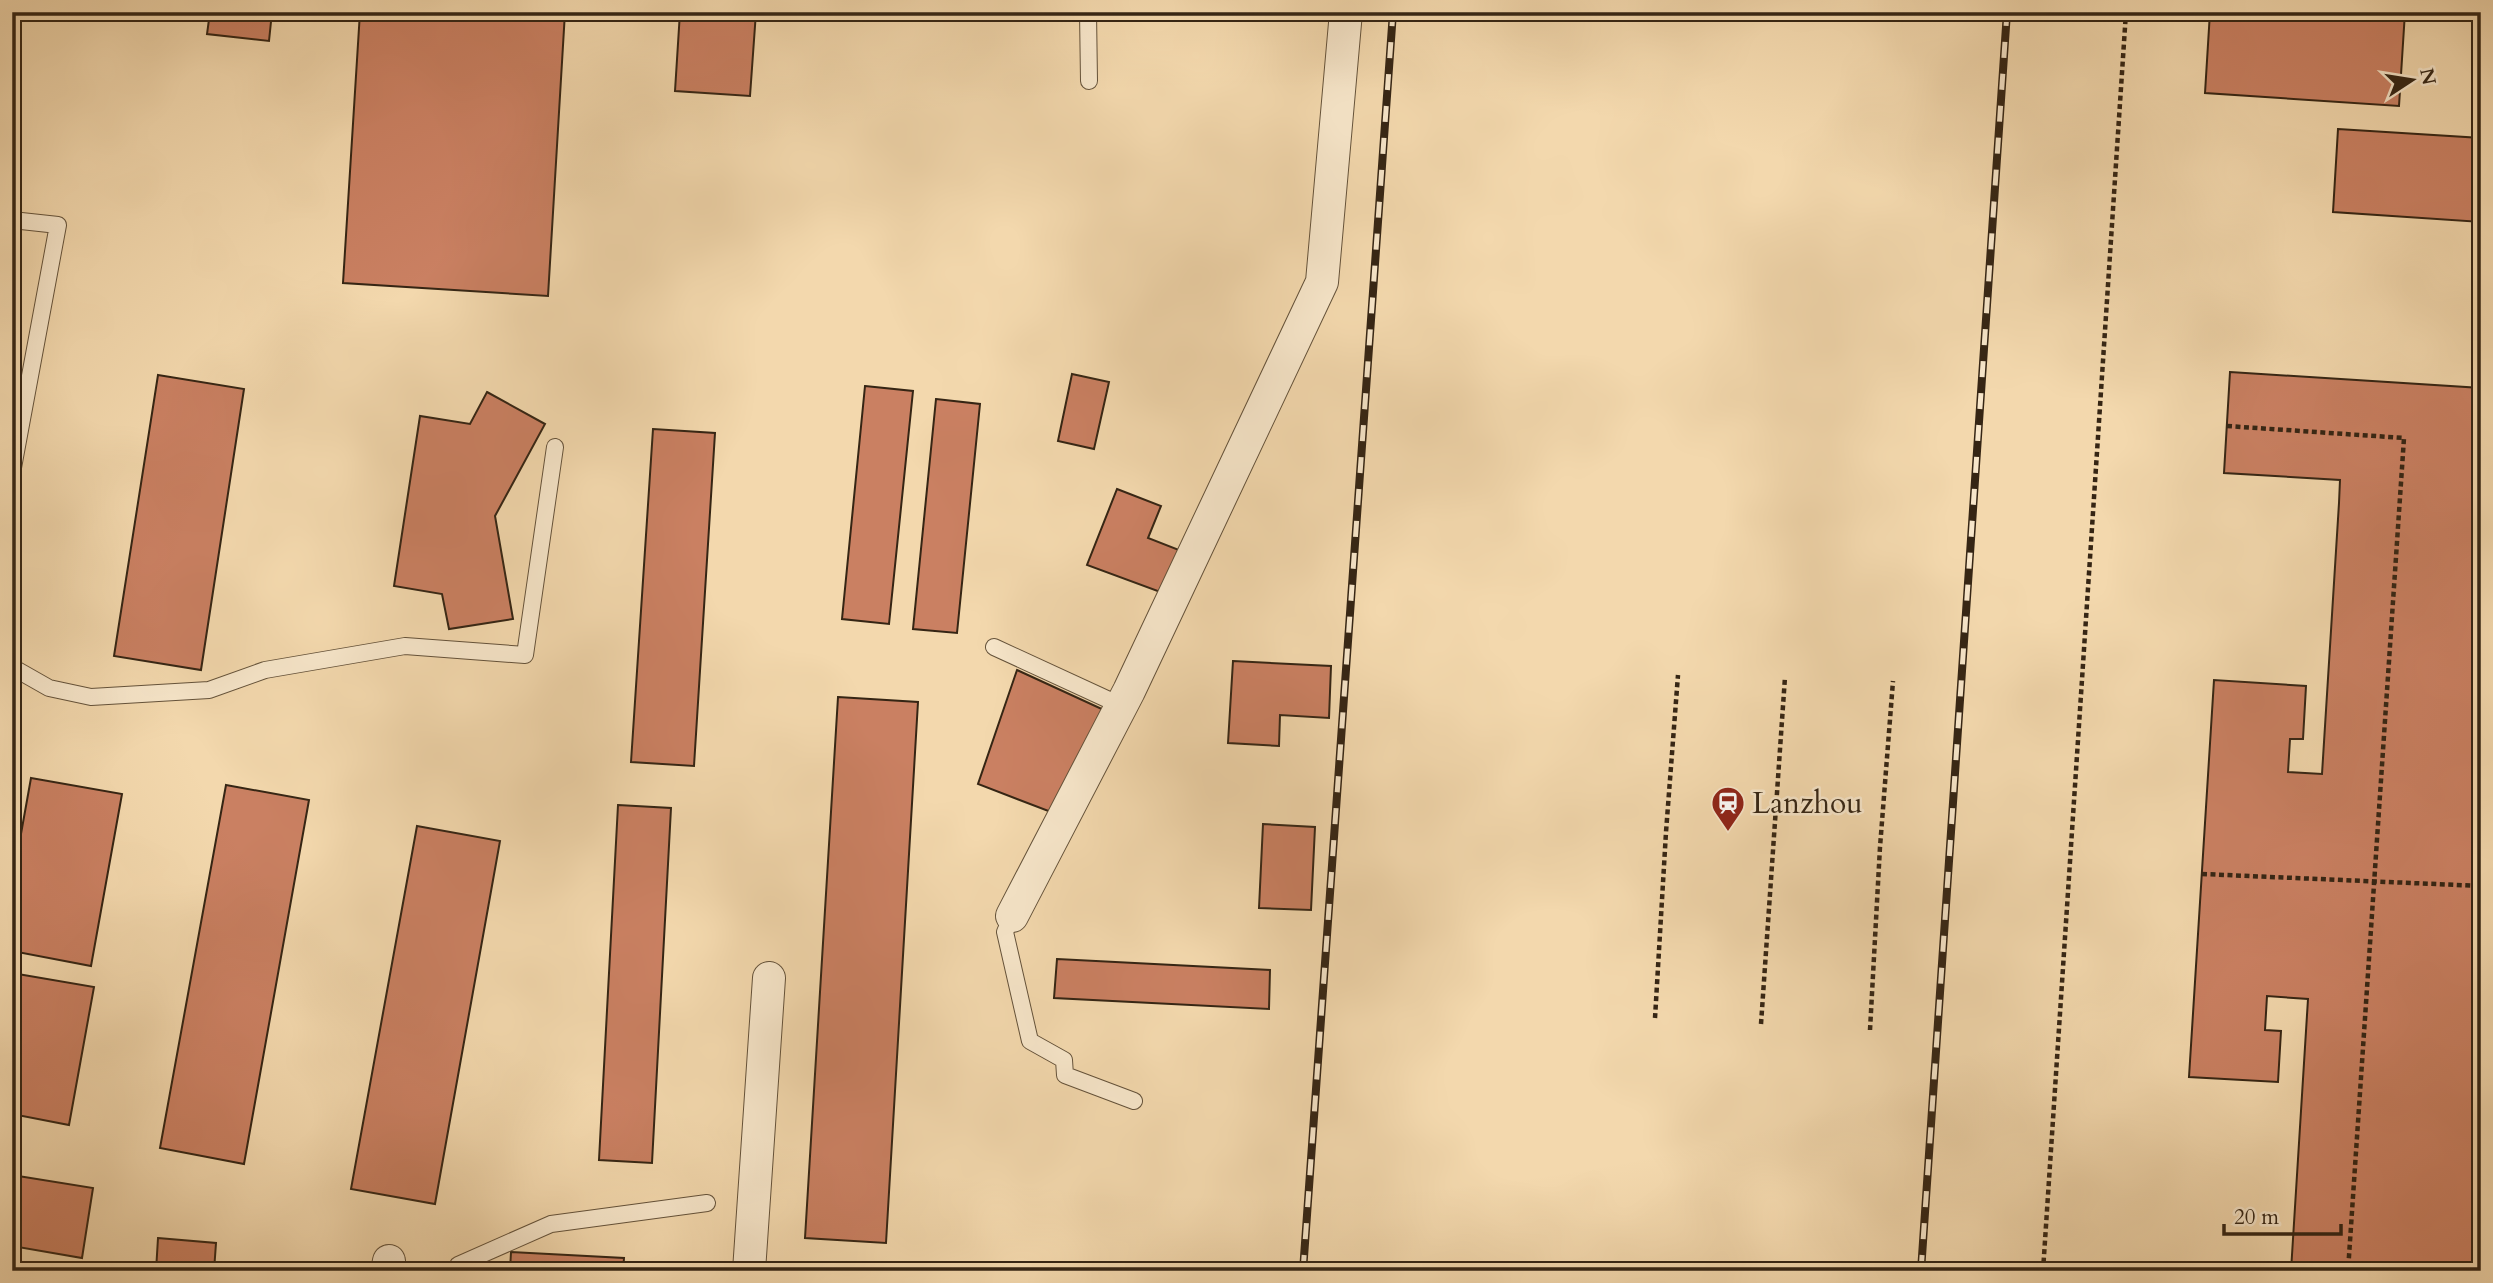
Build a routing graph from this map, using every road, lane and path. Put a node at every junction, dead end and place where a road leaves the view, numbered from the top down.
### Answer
1 (1088, 12) edge
2 (2126, 12) edge
3 (1341, 13) edge
4 (1090, 81) dead end
5 (12, 220) edge
6 (2227, 426) dead end
7 (555, 447) dead end
8 (12, 472) edge
9 (994, 647) dead end
10 (12, 667) edge
11 (1678, 675) dead end
12 (1785, 677) dead end
13 (1893, 681) dead end
14 (1122, 706) junction
15 (2202, 874) dead end
16 (2374, 880) junction
17 (2481, 886) edge
18 (1012, 916) joint
19 (768, 978) dead end
20 (1656, 1018) dead end
21 (1761, 1024) dead end
22 (1870, 1030) dead end
23 (1134, 1101) dead end
24 (707, 1203) dead end
25 (456, 1271) edge
26 (749, 1271) edge
27 (2043, 1271) edge
28 (2348, 1271) edge

1 - 4 lane
2 - 27 path
3 - 14 street
5 - 8 lane
6 - 16 path
7 - 10 lane
9 - 14 lane
11 - 20 path
12 - 21 path
13 - 22 path
14 - 18 street
15 - 16 path
16 - 17 path
16 - 28 path
18 - 23 lane
19 - 26 street
24 - 25 lane

